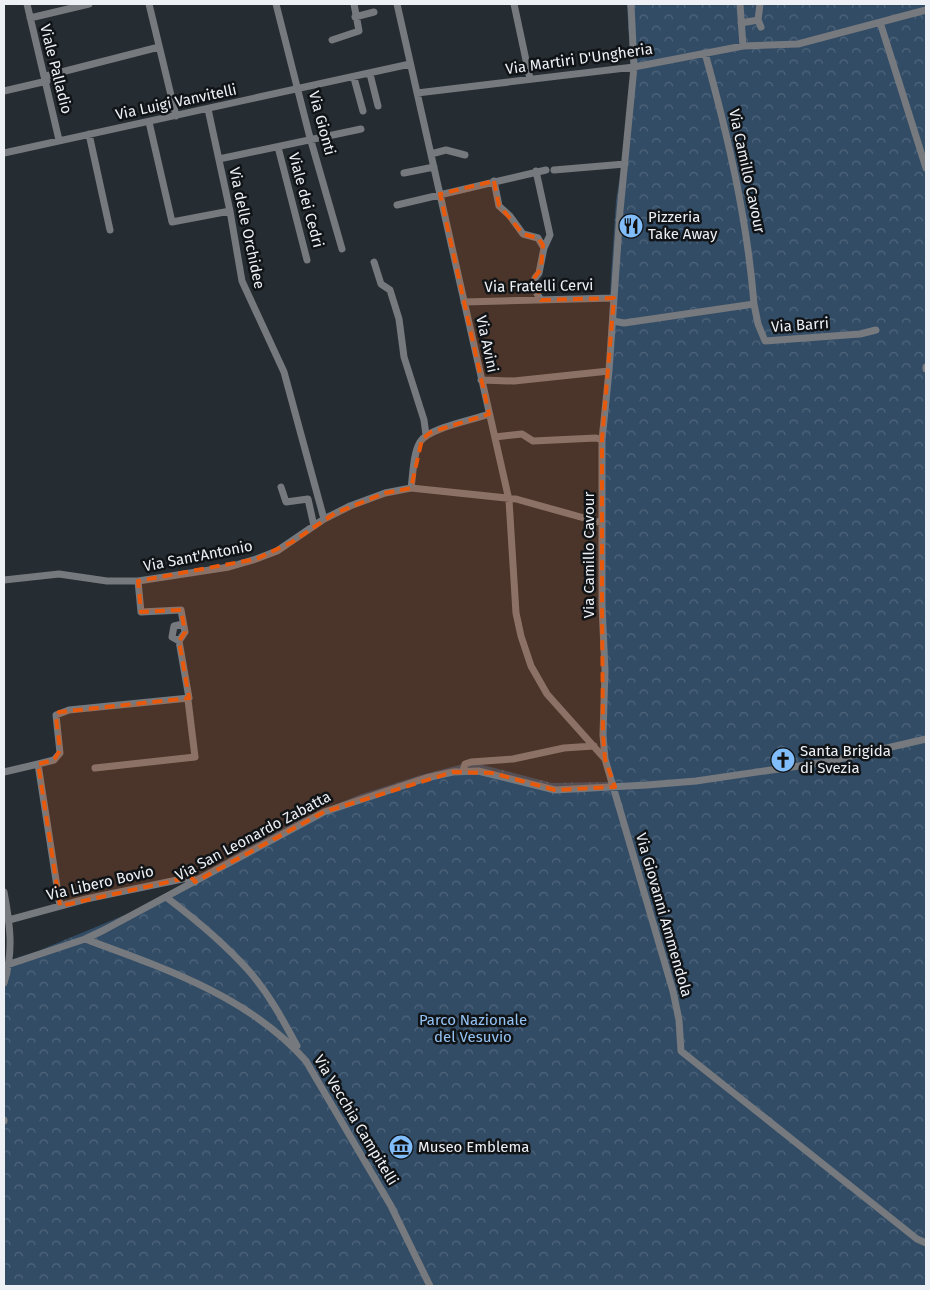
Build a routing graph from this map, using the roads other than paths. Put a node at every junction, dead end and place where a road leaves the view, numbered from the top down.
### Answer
1 (27, 4) edge
2 (89, 4) edge
3 (149, 4) edge
4 (276, 4) edge
5 (354, 4) edge
6 (397, 4) edge
7 (514, 4) edge
8 (630, 4) edge
9 (740, 4) edge
10 (760, 4) edge
11 (926, 10) edge
12 (374, 12) dead end
13 (355, 17) junction
14 (30, 18) junction
15 (880, 22) junction
16 (741, 23) junction
17 (332, 40) dead end
18 (743, 46) junction
19 (160, 47) junction
20 (705, 53) junction
21 (410, 64) junction
22 (634, 67) junction
23 (370, 74) junction
24 (354, 78) junction
25 (46, 79) junction
26 (530, 79) junction
27 (299, 89) junction
28 (4, 91) edge
29 (417, 93) junction
30 (378, 106) dead end
31 (208, 109) junction
32 (363, 111) dead end
33 (176, 116) junction
34 (149, 122) junction
35 (361, 129) dead end
36 (89, 134) junction
37 (59, 140) junction
38 (311, 140) junction
39 (278, 147) junction
40 (4, 153) edge
41 (431, 154) junction
42 (464, 154) dead end
43 (219, 159) junction
44 (625, 164) junction
45 (434, 167) junction
46 (926, 168) edge
47 (546, 170) dead end
48 (554, 170) dead end
49 (536, 171) junction
50 (404, 173) dead end
51 (494, 181) junction
52 (440, 194) junction
53 (397, 205) dead end
54 (230, 211) junction
55 (110, 230) dead end
56 (544, 248) junction
57 (342, 249) dead end
58 (307, 260) dead end
59 (374, 262) dead end
60 (614, 298) junction
61 (541, 300) junction
62 (464, 302) junction
63 (754, 304) junction
64 (613, 321) junction
65 (876, 330) dead end
66 (609, 371) junction
67 (481, 380) junction
68 (489, 414) junction
69 (426, 435) junction
70 (495, 437) junction
71 (602, 440) junction
72 (281, 487) dead end
73 (411, 488) junction
74 (509, 500) junction
75 (324, 519) junction
76 (602, 523) junction
77 (314, 526) junction
78 (4, 580) edge
79 (138, 581) junction
80 (183, 624) junction
81 (178, 641) junction
82 (188, 700) dead end
83 (926, 739) edge
84 (594, 746) junction
85 (605, 759) junction
86 (38, 764) junction
87 (95, 768) dead end
88 (463, 771) junction
89 (4, 772) edge
90 (614, 787) junction
91 (195, 882) junction
92 (4, 892) edge
93 (166, 897) junction
94 (60, 906) junction
95 (9, 920) junction
96 (85, 939) junction
97 (7, 966) edge
98 (4, 983) edge
99 (306, 1061) junction
100 (926, 1243) edge
101 (430, 1286) edge

1 - 14 street, Viale Palladio
2 - 14 street
3 - 19 street
4 - 27 street, Via Gionti
5 - 13 street
6 - 21 street, Via Avini
7 - 26 street
8 - 22 street, Via Camillo Cavour
9 - 16 street
10 - 16 street
11 - 15 street, Via Martiri D'Ungheria
12 - 13 street
13 - 17 street
14 - 25 street, Viale Palladio
15 - 18 street, Via Martiri D'Ungheria
15 - 46 street
16 - 18 street
18 - 20 street, Via Martiri D'Ungheria
19 - 25 street
19 - 33 street
20 - 22 street, Via Martiri D'Ungheria
20 - 63 street, Via Camillo Cavour
21 - 23 street, Via Luigi Vanvitelli
21 - 29 street, Via Avini
22 - 26 street, Via Martiri D'Ungheria
22 - 44 street, Via Camillo Cavour
23 - 24 street, Via Luigi Vanvitelli
23 - 30 street
24 - 27 street, Via Luigi Vanvitelli
24 - 32 street
25 - 28 street
25 - 37 street, Viale Palladio
26 - 29 street, Via Martiri D'Ungheria
27 - 31 street, Via Luigi Vanvitelli
27 - 38 street, Via Gionti
29 - 41 street, Via Avini
31 - 33 street, Via Luigi Vanvitelli
31 - 43 street, Via delle Orchidee
33 - 34 street, Via Luigi Vanvitelli
34 - 36 street, Via Luigi Vanvitelli
34 - 54 street
35 - 38 street
36 - 37 street, Via Luigi Vanvitelli
36 - 55 street
37 - 40 street, Via Luigi Vanvitelli
38 - 39 street
38 - 57 street, Via Gionti
39 - 43 street
39 - 58 street, Viale dei Cedri
41 - 42 street
41 - 45 street, Via Avini
43 - 54 street, Via delle Orchidee
44 - 48 street
44 - 60 street, Via Camillo Cavour
45 - 50 street
45 - 52 street, Via Avini
47 - 49 street
49 - 51 street
49 - 56 street
51 - 52 street
51 - 56 street
52 - 53 street
52 - 62 street, Via Avini
54 - 75 street, Via delle Orchidee
56 - 61 street
59 - 69 street
60 - 61 street, Via Fratelli Cervi
60 - 64 street, Via Camillo Cavour
61 - 62 street, Via Fratelli Cervi
62 - 67 street, Via Avini
63 - 64 street
63 - 65 street, Via Barri
64 - 66 street, Via Camillo Cavour
66 - 67 street
66 - 71 street, Via Camillo Cavour
67 - 68 street, Via Avini
68 - 69 street
68 - 70 street, Via Avini
69 - 73 street
70 - 71 street
70 - 74 street, Via Avini
71 - 76 street, Via Camillo Cavour
72 - 77 street
73 - 74 street, Via Sant'Antonio
73 - 75 street, Via Sant'Antonio
74 - 76 street, Via Sant'Antonio
74 - 84 street, Via Avini
75 - 77 street, Via Sant'Antonio
76 - 85 street, Via Camillo Cavour
77 - 79 street, Via Sant'Antonio
78 - 79 street, Via Sant'Antonio
79 - 80 street
80 - 81 street
80 - 81 street
81 - 86 street
82 - 87 street
83 - 90 street, Via San Leonardo Zabatta
84 - 85 street, Via Avini
84 - 88 street
85 - 90 street, Via Camillo Cavour
86 - 89 street
86 - 94 street
88 - 90 street, Via San Leonardo Zabatta
88 - 91 street, Via San Leonardo Zabatta
90 - 100 street, Via Giovanni Ammendola
91 - 93 street, Via San Leonardo Zabatta
91 - 94 street, Via Libero Bovio
92 - 95 street
93 - 96 street, Via San Leonardo Zabatta
93 - 99 street
94 - 95 street, Via Libero Bovio
95 - 97 street
96 - 97 street, Via San Leonardo Zabatta
96 - 99 street, Via Vecchia Campitelli
97 - 98 street
99 - 101 street, Via Vecchia Campitelli

